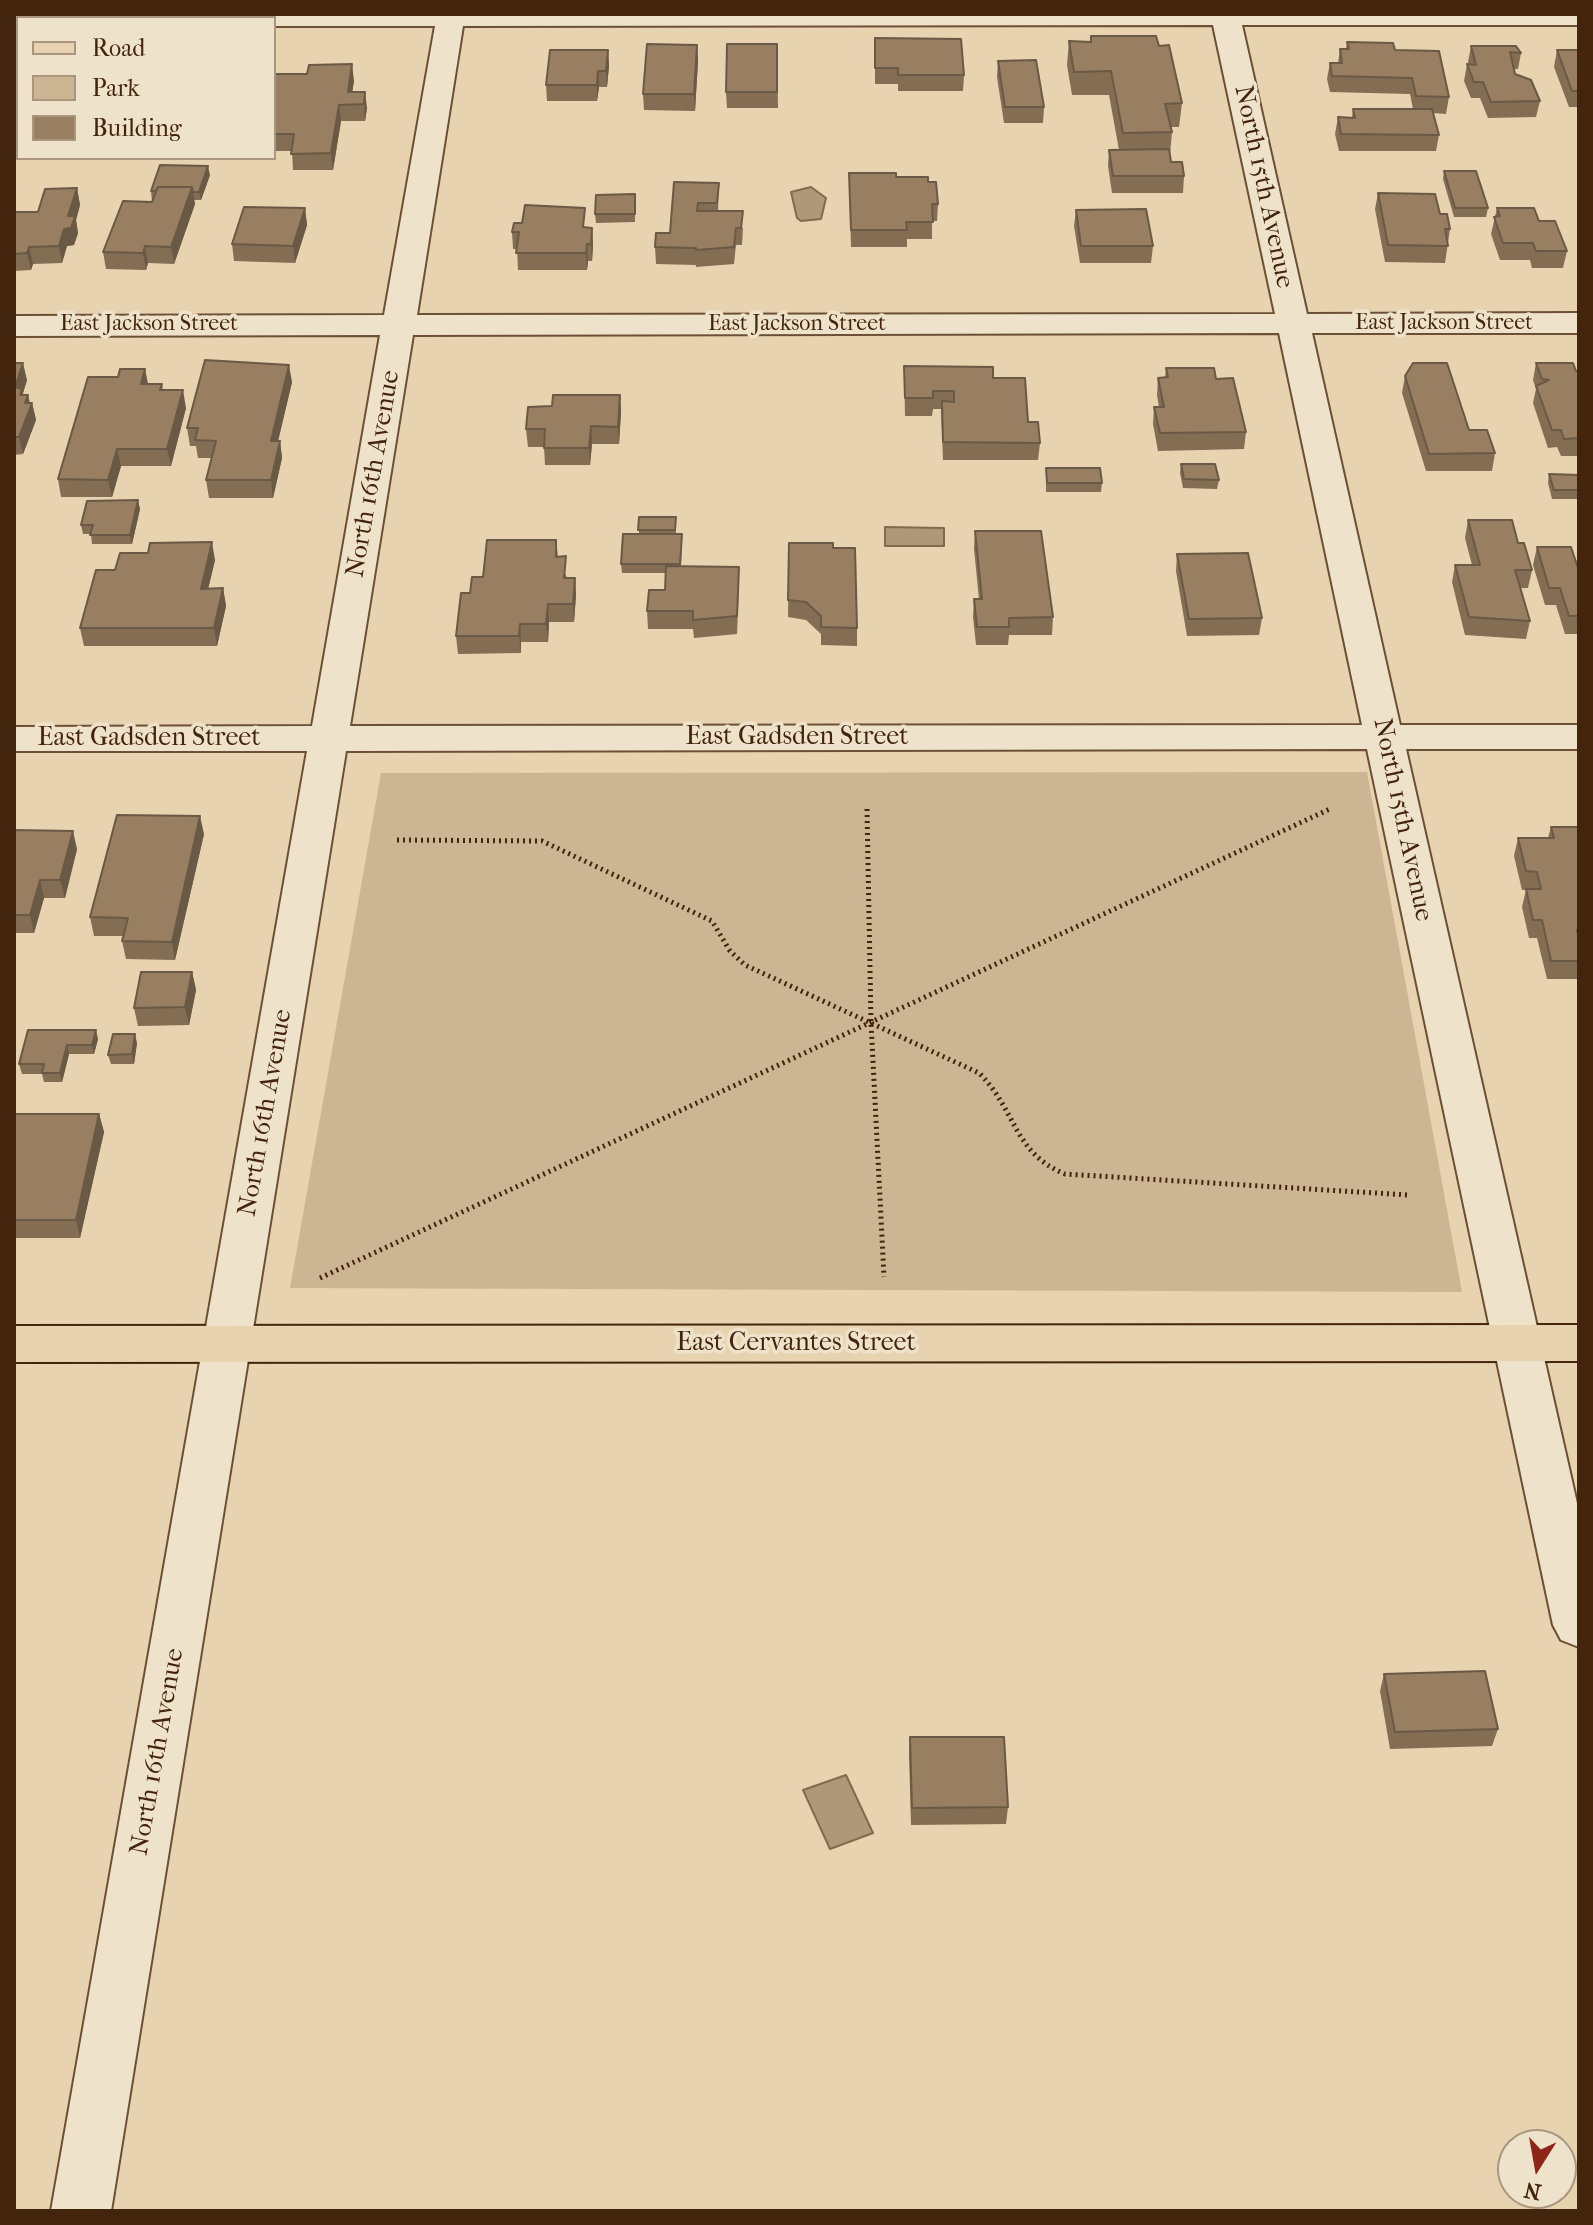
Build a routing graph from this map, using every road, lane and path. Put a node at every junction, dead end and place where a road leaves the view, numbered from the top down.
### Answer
1 (1225, 15) edge
2 (451, 16) edge
3 (1579, 16) edge
4 (276, 17) edge
5 (1579, 323) edge
6 (1293, 324) junction
7 (399, 325) junction
8 (14, 326) edge
9 (1384, 737) junction
10 (1579, 737) edge
11 (14, 739) edge
12 (329, 739) junction
13 (1332, 808) dead end
14 (867, 809) dead end
15 (397, 840) dead end
16 (871, 1022) junction
17 (1408, 1195) dead end
18 (884, 1277) dead end
19 (320, 1278) dead end
20 (1517, 1343) junction
21 (1579, 1343) edge
22 (14, 1344) edge
23 (227, 1345) junction
24 (1579, 1625) edge
25 (81, 2211) edge

1 - 2 street
1 - 3 street
1 - 6 street, North 15th Avenue
2 - 4 street
2 - 7 street, North 16th Avenue
5 - 6 street, East Jackson Street
6 - 7 street, East Jackson Street
6 - 9 street, North 15th Avenue
7 - 8 street, East Jackson Street
7 - 12 street, North 16th Avenue
9 - 10 street, East Gadsden Street
9 - 12 street, East Gadsden Street
9 - 20 street, North 15th Avenue
11 - 12 street, East Gadsden Street
12 - 23 street, North 16th Avenue
13 - 16 path
14 - 16 path
15 - 16 path
16 - 17 path
16 - 18 path
16 - 19 path
20 - 21 main road, East Cervantes Street
20 - 23 main road, East Cervantes Street
20 - 24 street, North 15th Avenue
22 - 23 main road, East Cervantes Street
23 - 25 street, North 16th Avenue

